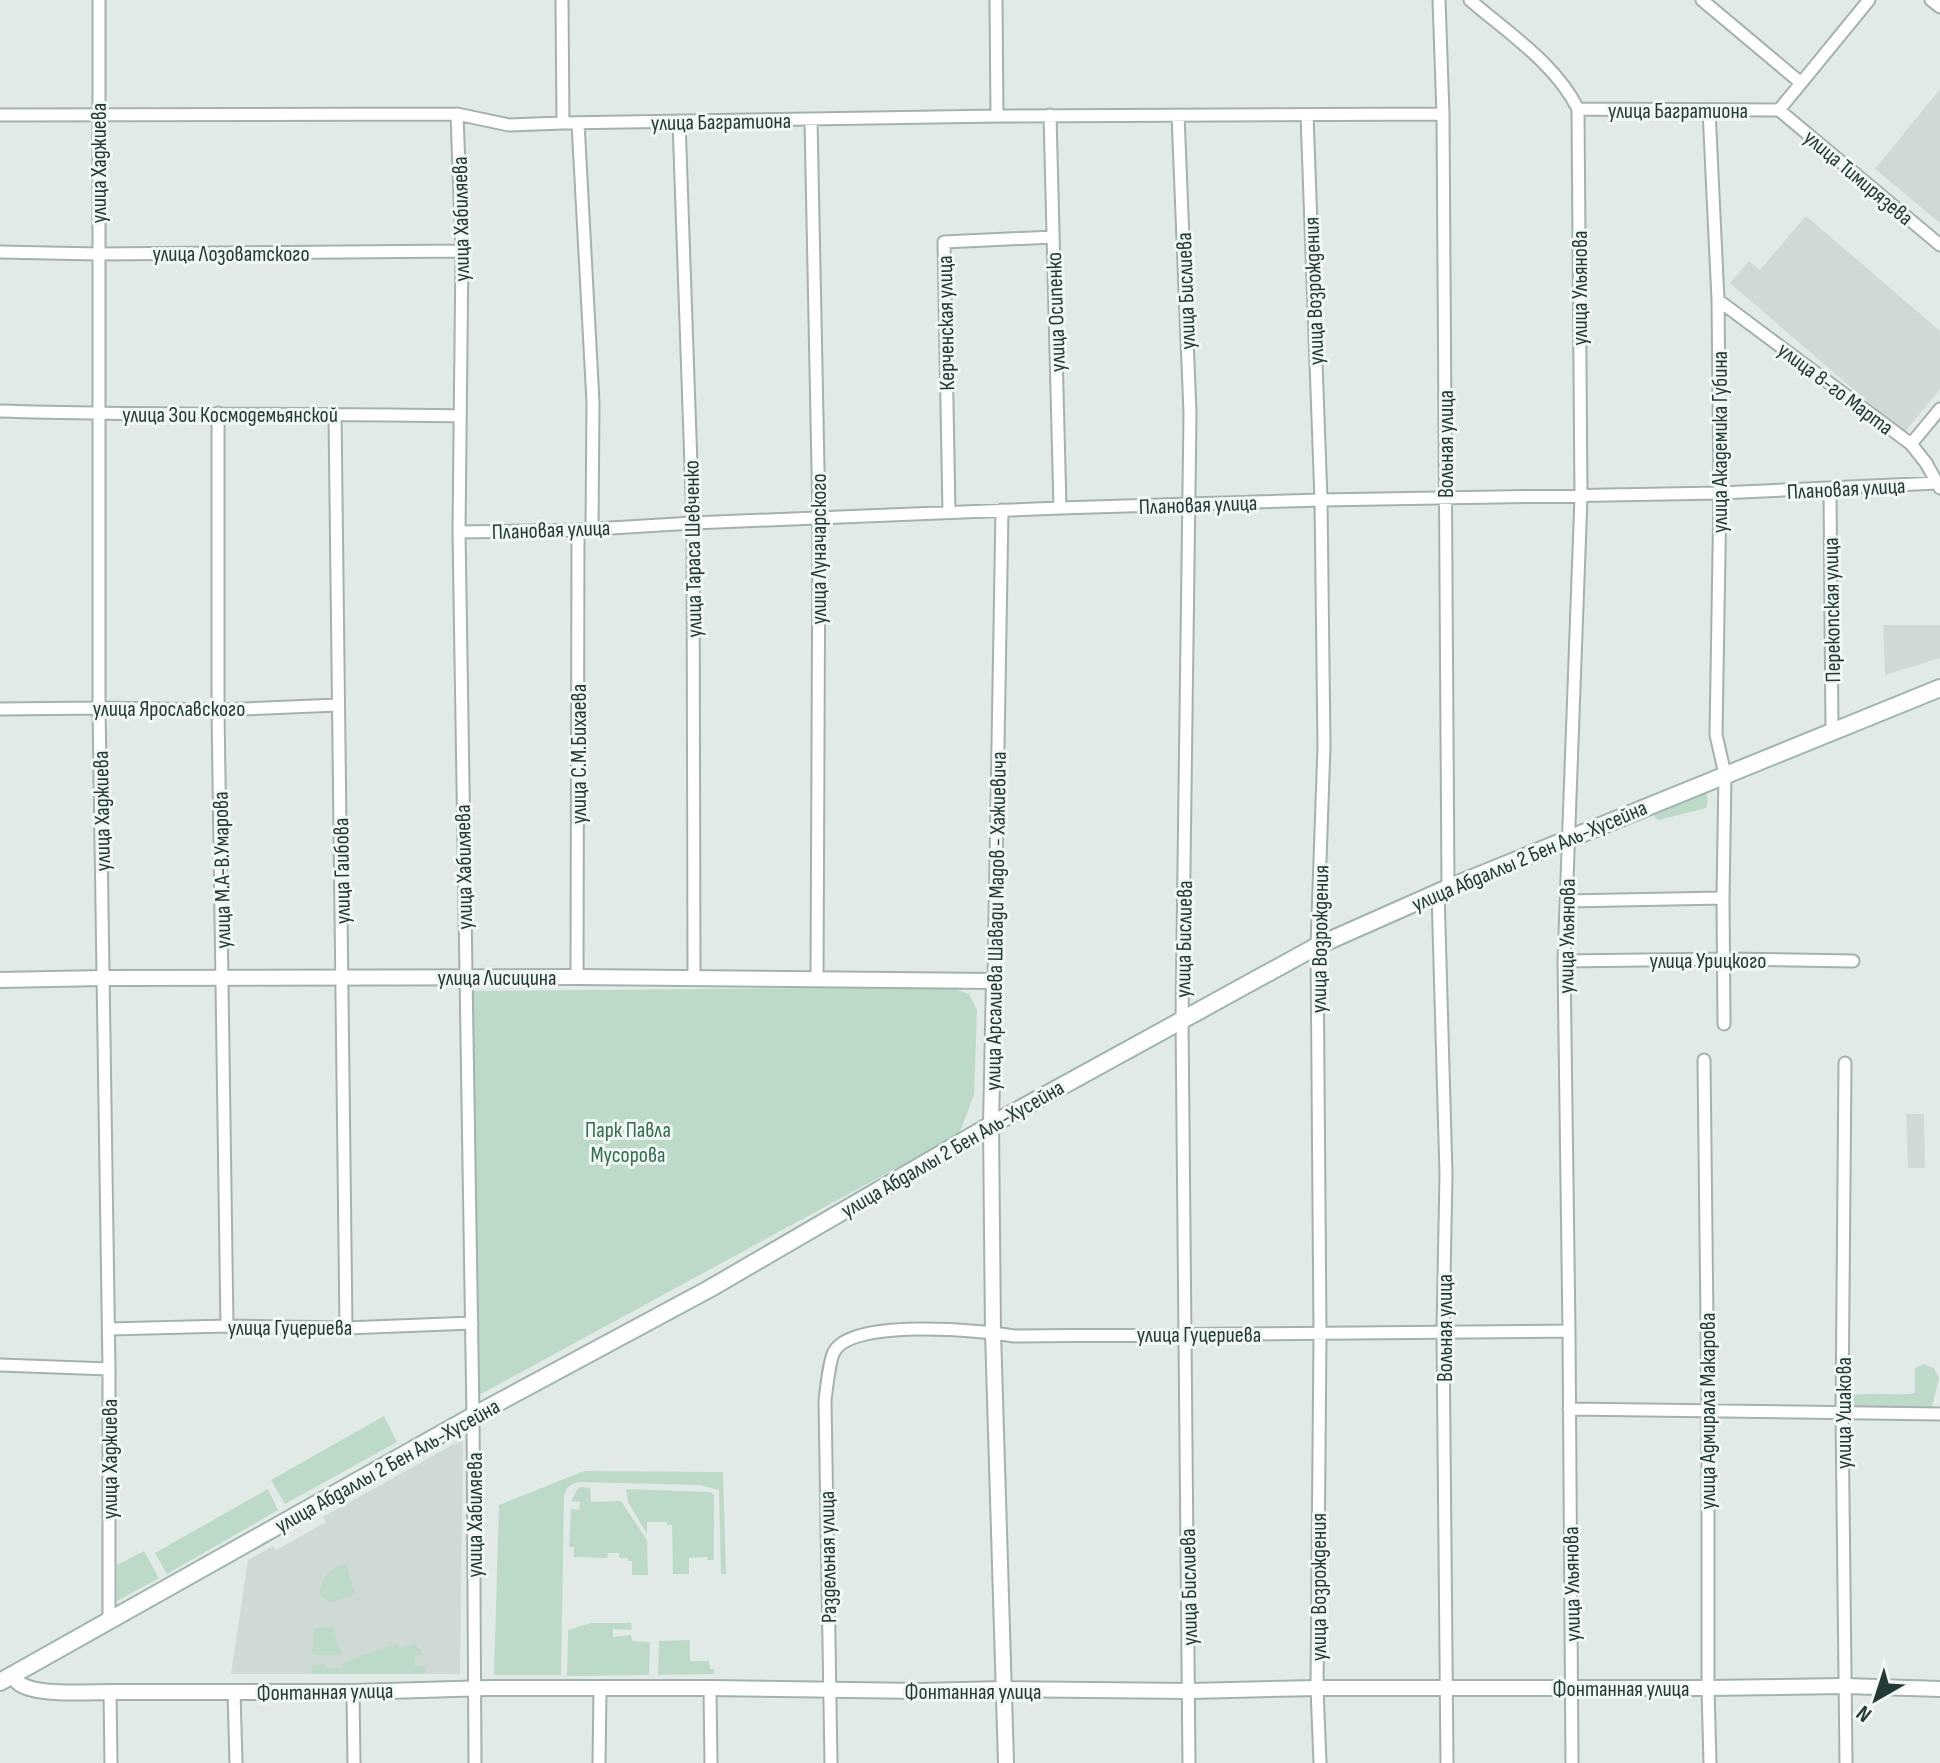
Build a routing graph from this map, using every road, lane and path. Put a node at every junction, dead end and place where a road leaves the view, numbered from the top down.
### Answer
1 (99, 0) edge
2 (562, 0) edge
3 (996, 0) edge
4 (1439, 0) edge
5 (1470, 0) edge
6 (1702, 0) edge
7 (1869, 0) edge
8 (1931, 0) edge
9 (1940, 7) edge
10 (1801, 83) junction
11 (1578, 109) junction
12 (1709, 110) junction
13 (1779, 110) junction
14 (457, 114) junction
15 (1443, 114) junction
16 (0, 115) edge
17 (98, 115) junction
18 (1050, 115) junction
19 (1178, 115) junction
20 (1307, 115) junction
21 (997, 116) junction
22 (811, 120) junction
23 (679, 121) junction
24 (563, 123) junction
25 (578, 123) junction
26 (1053, 237) junction
27 (1940, 245) edge
28 (462, 251) junction
29 (0, 252) edge
30 (98, 254) junction
31 (1718, 300) junction
32 (1940, 409) edge
33 (0, 411) edge
34 (218, 413) junction
35 (335, 413) junction
36 (99, 414) junction
37 (459, 416) junction
38 (1911, 444) junction
39 (1939, 486) edge
40 (1830, 489) junction
41 (1720, 493) junction
42 (1581, 497) junction
43 (1446, 498) junction
44 (1321, 500) junction
45 (1188, 504) junction
46 (1060, 508) junction
47 (1002, 510) junction
48 (949, 512) junction
49 (819, 518) junction
50 (693, 523) junction
51 (592, 529) junction
52 (578, 530) junction
53 (459, 532) junction
54 (1940, 688) edge
55 (338, 705) junction
56 (99, 708) junction
57 (0, 709) edge
58 (218, 710) junction
59 (1832, 731) junction
60 (1725, 774) junction
61 (1568, 838) junction
62 (1443, 890) junction
63 (1723, 898) junction
64 (1566, 901) junction
65 (1317, 946) junction
66 (1724, 959) junction
67 (1564, 961) junction
68 (1853, 961) dead end
69 (465, 977) junction
70 (577, 977) junction
71 (103, 978) junction
72 (343, 978) junction
73 (694, 978) junction
74 (223, 979) junction
75 (817, 979) junction
76 (0, 980) edge
77 (994, 981) junction
78 (1182, 1019) junction
79 (1724, 1024) dead end
80 (1704, 1060) dead end
81 (1845, 1063) dead end
82 (991, 1125) junction
83 (472, 1323) junction
84 (227, 1326) junction
85 (346, 1328) junction
86 (109, 1329) junction
87 (1443, 1331) junction
88 (1569, 1331) junction
89 (993, 1332) junction
90 (1184, 1333) junction
91 (1320, 1334) junction
92 (834, 1351) joint
93 (0, 1365) edge
94 (109, 1369) junction
95 (1569, 1409) junction
96 (1708, 1410) junction
97 (1842, 1412) junction
98 (1940, 1414) edge
99 (473, 1416) junction
100 (109, 1622) junction
101 (6, 1679) edge
102 (1845, 1686) junction
103 (474, 1688) junction
104 (600, 1688) junction
105 (710, 1688) junction
106 (1317, 1688) junction
107 (1446, 1688) junction
108 (1571, 1688) junction
109 (1708, 1688) junction
110 (1004, 1689) junction
111 (1940, 1689) edge
112 (830, 1691) junction
113 (1190, 1691) junction
114 (110, 1692) junction
115 (234, 1692) junction
116 (353, 1692) junction
117 (111, 1763) edge
118 (236, 1763) edge
119 (354, 1763) edge
120 (475, 1763) edge
121 (599, 1763) edge
122 (711, 1763) edge
123 (831, 1763) edge
124 (1006, 1763) edge
125 (1189, 1763) edge
126 (1320, 1763) edge
127 (1447, 1763) edge
128 (1572, 1763) edge
129 (1710, 1763) edge
130 (1846, 1763) edge

1 - 17 street, улица Хаджиева
2 - 24 street
3 - 21 street
4 - 15 street, Вольная улица
5 - 11 street
6 - 10 street
7 - 10 street
8 - 9 street
10 - 13 street
11 - 12 street, улица Багратиона
11 - 42 street, улица Ульянова
12 - 13 street, улица Багратиона
12 - 31 street, улица Академика Губина
13 - 27 street, улица Тимирязева
14 - 17 street, улица Багратиона
14 - 24 street, улица Багратиона
14 - 28 street, улица Хабиляева
15 - 20 street, улица Багратиона
15 - 43 street, Вольная улица
16 - 17 street, улица Багратиона
17 - 30 street, улица Хаджиева
18 - 19 street, улица Багратиона
18 - 21 street, улица Багратиона
18 - 26 street, улица Осипенко
19 - 20 street, улица Багратиона
19 - 45 street, улица Бислиева
20 - 44 street, улица Возрождения
21 - 22 street, улица Багратиона
22 - 23 street, улица Багратиона
22 - 49 street, улица Луначарского
23 - 25 street, улица Багратиона
23 - 50 street, улица Тараса Шевченко
24 - 25 street, улица Багратиона
25 - 51 street
26 - 46 street, улица Осипенко
26 - 48 street, Керченская улица
28 - 30 street, улица Лозоватского
28 - 37 street, улица Хабиляева
29 - 30 street, улица Лозоватского
30 - 36 street, улица Хаджиева
31 - 38 street, улица 8-го Марта
31 - 41 street, улица Академика Губина
32 - 38 street, Плановая улица
33 - 36 street, улица Зои Космодемьянской
34 - 35 street, улица Зои Космодемьянской
34 - 36 street, улица Зои Космодемьянской
34 - 58 street, улица М.А-В.Умарова
35 - 37 street, улица Зои Космодемьянской
35 - 55 street, улица Гаибова
36 - 56 street, улица Хаджиева
37 - 53 street, улица Хабиляева
38 - 39 street, улица 8-го Марта
39 - 40 street, Плановая улица
40 - 41 street, Плановая улица
40 - 59 street, Перекопская улица
41 - 42 street, Плановая улица
41 - 60 street, улица Академика Губина
42 - 43 street, Плановая улица
42 - 61 street, улица Ульянова
43 - 44 street, Плановая улица
43 - 62 street, Вольная улица
44 - 45 street, Плановая улица
44 - 65 street, улица Возрождения
45 - 46 street, Плановая улица
45 - 78 street, улица Бислиева
46 - 47 street, Плановая улица
47 - 48 street, Плановая улица
47 - 77 street, улица Арсалиева Шавади Мадов - Хажиевича
48 - 49 street, Плановая улица
49 - 50 street, Плановая улица
49 - 75 street, улица Луначарского
50 - 51 street, Плановая улица
50 - 73 street, улица Тараса Шевченко
51 - 52 street, Плановая улица
52 - 53 street, Плановая улица
52 - 70 street, улица С.М.Бихаева
53 - 69 street, улица Хабиляева
54 - 59 main road, улица Абдаллы 2 Бен Аль-Хусейна
55 - 58 street, улица Ярославского
55 - 72 street, улица Гаибова
56 - 57 street, улица Ярославского
56 - 58 street, улица Ярославского
56 - 71 street, улица Хаджиева
58 - 74 street, улица М.А-В.Умарова
59 - 60 main road, улица Абдаллы 2 Бен Аль-Хусейна
60 - 61 main road, улица Абдаллы 2 Бен Аль-Хусейна
60 - 63 street
61 - 62 main road, улица Абдаллы 2 Бен Аль-Хусейна
61 - 64 street, улица Ульянова
62 - 65 main road, улица Абдаллы 2 Бен Аль-Хусейна
62 - 87 street, Вольная улица
63 - 64 street
63 - 66 street
64 - 67 street, улица Ульянова
65 - 78 main road, улица Абдаллы 2 Бен Аль-Хусейна
65 - 91 street, улица Возрождения
66 - 67 street, улица Урицкого
66 - 68 street, улица Урицкого
66 - 79 street
67 - 88 street, улица Ульянова
69 - 70 street, улица Лисицина
69 - 72 street, улица Лисицина
69 - 83 street, улица Хабиляева
70 - 73 street, улица Лисицина
71 - 74 street, улица Лисицина
71 - 76 street, улица Лисицина
71 - 86 street, улица Хаджиева
72 - 74 street, улица Лисицина
72 - 85 street, улица Гаибова
73 - 75 street, улица Лисицина
74 - 84 street, улица М.А-В.Умарова
75 - 77 street, улица Лисицина
77 - 82 street, улица Арсалиева Шавади Мадов - Хажиевича
78 - 82 main road, улица Абдаллы 2 Бен Аль-Хусейна
78 - 90 street, улица Бислиева
80 - 96 street, улица Адмирала Макарова
81 - 97 street, улица Ушакова
82 - 89 street, улица Арсалиева Шавади Мадов - Хажиевича
82 - 99 main road, улица Абдаллы 2 Бен Аль-Хусейна
83 - 85 street, улица Гуцериева
83 - 99 street, улица Хабиляева
84 - 85 street, улица Гуцериева
84 - 86 street, улица Гуцериева
86 - 94 street, улица Хаджиева
87 - 88 street, улица Гуцериева
87 - 91 street, улица Гуцериева
87 - 107 street, Вольная улица
88 - 95 street, улица Ульянова
89 - 90 street, улица Гуцериева
89 - 92 street, улица Гуцериева
89 - 110 street, улица Арсалиева Шавади Мадов - Хажиевича
90 - 91 street, улица Гуцериева
90 - 113 street, улица Бислиева
91 - 106 street, улица Возрождения
92 - 112 street, Раздельная улица
93 - 94 street
94 - 100 street, улица Хаджиева
95 - 96 street
95 - 108 street, улица Ульянова
96 - 97 street
96 - 109 street, улица Адмирала Макарова
97 - 98 street
97 - 102 street, улица Ушакова
99 - 100 main road, улица Абдаллы 2 Бен Аль-Хусейна
99 - 103 street, улица Хабиляева
100 - 101 main road, улица Абдаллы 2 Бен Аль-Хусейна
101 - 114 street, Фонтанная улица
102 - 109 street, Фонтанная улица
102 - 111 street, Фонтанная улица
102 - 130 street, улица Ушакова
103 - 104 street, Фонтанная улица
103 - 116 street, Фонтанная улица
103 - 120 street, улица Хабиляева
104 - 105 street, Фонтанная улица
104 - 121 street
105 - 112 street, Фонтанная улица
105 - 122 street
106 - 107 street, Фонтанная улица
106 - 113 street, Фонтанная улица
106 - 126 street, улица Возрождения
107 - 108 street, Фонтанная улица
107 - 127 street, Вольная улица
108 - 109 street, Фонтанная улица
108 - 128 street, улица Ульянова
109 - 129 street, улица Адмирала Макарова
110 - 112 street, Фонтанная улица
110 - 113 street, Фонтанная улица
110 - 124 street, улица Арсалиева Шавади Мадов - Хажиевича
112 - 123 street, Раздельная улица
113 - 125 street, улица Бислиева
114 - 115 street, Фонтанная улица
114 - 117 street
115 - 116 street, Фонтанная улица
115 - 118 street
116 - 119 street

